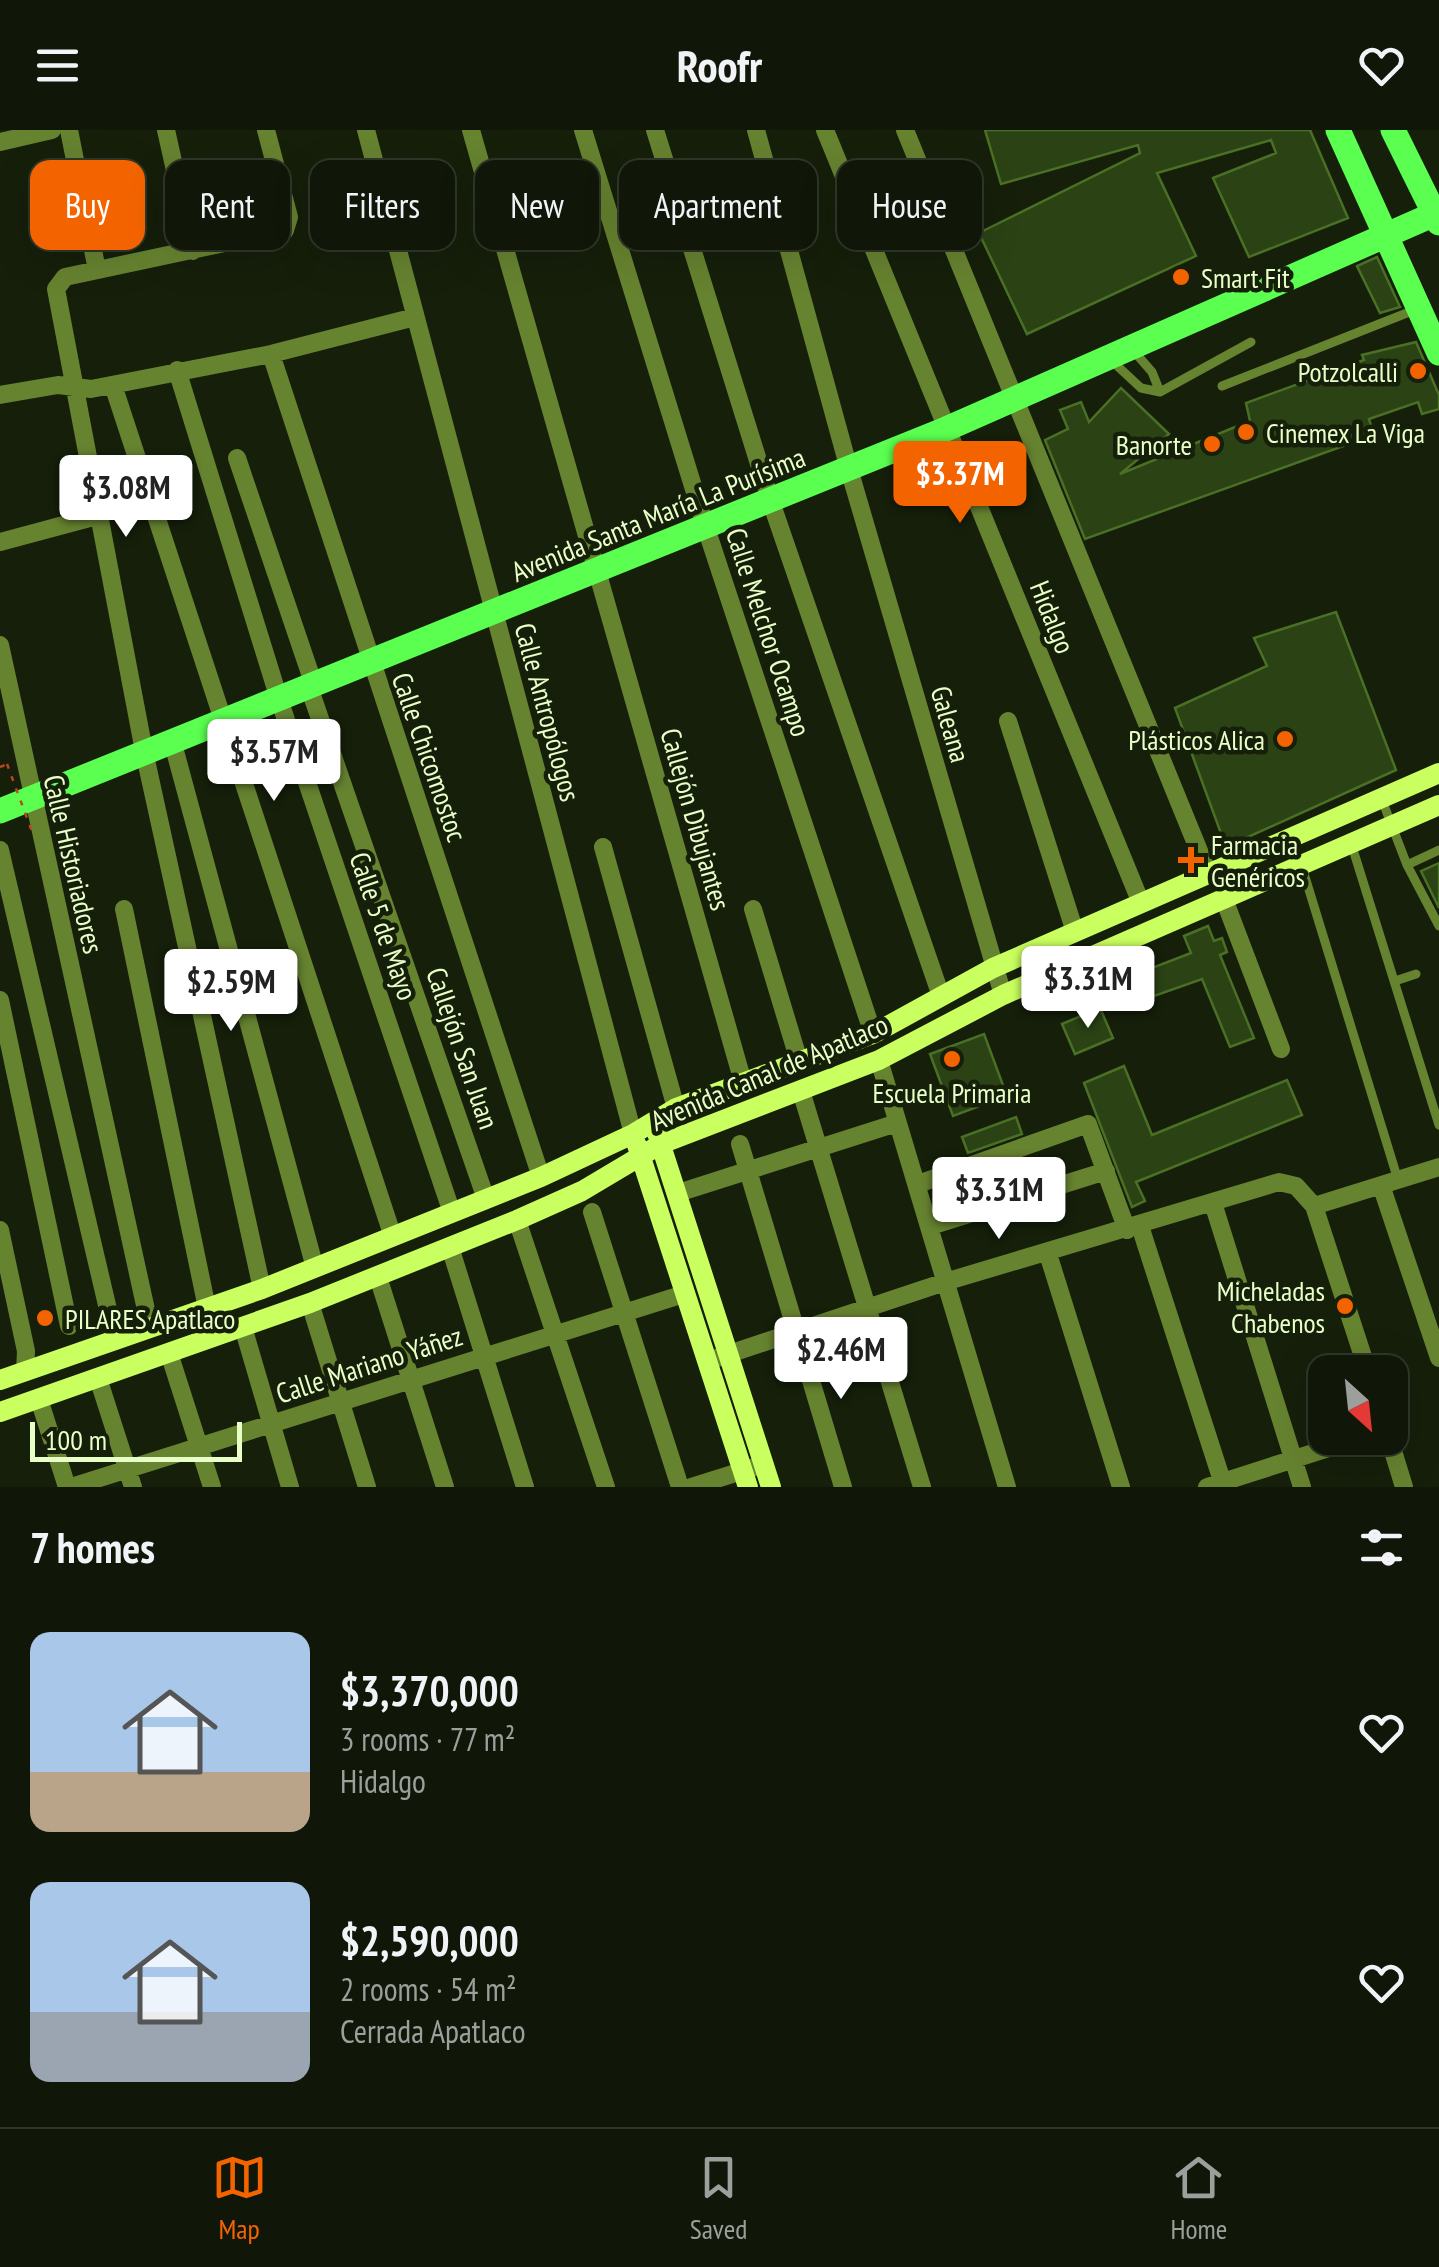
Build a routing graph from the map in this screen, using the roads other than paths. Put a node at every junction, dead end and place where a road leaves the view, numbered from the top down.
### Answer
1 (52, 130) edge
2 (70, 130) edge
3 (166, 130) edge
4 (266, 130) edge
5 (366, 130) edge
6 (471, 130) edge
7 (583, 130) edge
8 (656, 130) edge
9 (756, 130) edge
10 (825, 130) edge
11 (904, 130) edge
12 (1338, 130) edge
13 (1393, 130) edge
14 (0, 142) edge
15 (1438, 216) edge
16 (1387, 234) junction
17 (193, 251) junction
18 (97, 270) junction
19 (1420, 308) junction
20 (415, 317) junction
21 (1251, 342) dead end
22 (1119, 351) junction
23 (1439, 353) edge
24 (271, 354) junction
25 (177, 370) junction
26 (114, 385) junction
27 (1222, 386) dead end
28 (72, 388) junction
29 (1160, 392) junction
30 (0, 395) edge
31 (1014, 400) junction
32 (946, 429) junction
33 (237, 458) dead end
34 (848, 468) junction
35 (770, 499) junction
36 (97, 516) junction
37 (705, 526) junction
38 (0, 542) edge
39 (597, 570) junction
40 (493, 614) junction
41 (0, 645) edge
42 (369, 662) junction
43 (312, 686) junction
44 (279, 699) junction
45 (221, 721) junction
46 (1008, 721) dead end
47 (172, 740) junction
48 (144, 751) junction
49 (1439, 773) edge
50 (31, 798) junction
51 (1382, 798) junction
52 (1439, 805) edge
53 (0, 811) edge
54 (1392, 825) junction
55 (1351, 844) junction
56 (603, 848) dead end
57 (0, 850) edge
58 (1439, 850) edge
59 (1302, 865) junction
60 (1407, 865) junction
61 (1208, 872) junction
62 (1224, 898) junction
63 (1141, 903) junction
64 (124, 909) dead end
65 (753, 909) dead end
66 (1439, 926) edge
67 (1074, 932) junction
68 (993, 968) junction
69 (1416, 974) dead end
70 (1394, 981) junction
71 (1003, 995) junction
72 (940, 996) junction
73 (0, 1000) edge
74 (873, 1034) junction
75 (1281, 1049) dead end
76 (879, 1060) junction
77 (800, 1062) junction
78 (743, 1082) junction
79 (801, 1092) junction
80 (676, 1108) junction
81 (653, 1122) junction
82 (897, 1123) junction
83 (1439, 1125) edge
84 (632, 1134) junction
85 (661, 1144) junction
86 (740, 1144) dead end
87 (819, 1150) junction
88 (641, 1158) junction
89 (1439, 1167) edge
90 (748, 1169) junction
91 (1106, 1171) junction
92 (541, 1177) junction
93 (1390, 1182) junction
94 (918, 1184) junction
95 (678, 1193) junction
96 (486, 1199) junction
97 (1213, 1202) junction
98 (1314, 1206) junction
99 (592, 1212) dead end
100 (452, 1213) junction
101 (517, 1220) junction
102 (931, 1226) junction
103 (1133, 1228) junction
104 (0, 1230) edge
105 (393, 1237) junction
106 (450, 1247) junction
107 (1048, 1254) junction
108 (315, 1268) junction
109 (378, 1276) junction
110 (945, 1282) junction
111 (262, 1290) junction
112 (684, 1294) junction
113 (310, 1303) junction
114 (869, 1306) junction
115 (207, 1308) junction
116 (625, 1314) junction
117 (69, 1326) dead end
118 (243, 1327) junction
119 (150, 1328) junction
120 (794, 1331) junction
121 (1435, 1331) edge
122 (554, 1334) junction
123 (115, 1340) junction
124 (169, 1354) junction
125 (1362, 1355) edge
126 (483, 1356) junction
127 (718, 1358) junction
128 (1439, 1358) edge
129 (26, 1371) junction
130 (98, 1378) junction
131 (411, 1378) junction
132 (0, 1380) edge
133 (39, 1399) junction
134 (340, 1402) junction
135 (0, 1412) edge
136 (270, 1425) junction
137 (199, 1446) junction
138 (1309, 1455) edge
139 (1394, 1455) edge
140 (1294, 1460) junction
141 (764, 1464) junction
142 (130, 1478) edge
143 (745, 1479) edge
144 (1218, 1485) edge
145 (69, 1487) edge
146 (212, 1487) edge
147 (290, 1487) edge
148 (367, 1487) edge
149 (445, 1487) edge
150 (525, 1487) edge
151 (606, 1487) edge
152 (680, 1487) edge
153 (691, 1487) edge
154 (771, 1487) edge
155 (843, 1487) edge
156 (922, 1487) edge
157 (1007, 1487) edge
158 (1121, 1487) edge
159 (1302, 1487) edge
160 (1404, 1487) edge

1 - 14 street
2 - 18 street
3 - 17 street
4 - 17 street
5 - 20 street, Calle Antropólogos
6 - 39 street, Callejón Dibujantes
7 - 37 street, Calle Melchor Ocampo
8 - 35 street
9 - 34 street, Galeana
10 - 32 street, Hidalgo
11 - 31 street
12 - 16 main road
13 - 15 main road
15 - 16 main road, Avenida Santa María La Purísima
16 - 19 main road
16 - 22 main road, Avenida Santa María La Purísima
17 - 18 street
18 - 28 street
19 - 23 main road
19 - 27 lane
20 - 24 street
20 - 40 street, Calle Antropólogos
21 - 29 lane
22 - 29 lane
22 - 29 lane
22 - 31 main road, Avenida Santa María La Purísima
24 - 25 street
24 - 42 street, Calle Chicomostoc
25 - 26 street
25 - 44 street, Calle 5 de Mayo
26 - 28 street
26 - 45 street
28 - 30 street
28 - 36 street
31 - 32 main road, Avenida Santa María La Purísima
31 - 61 street
32 - 34 main road, Avenida Santa María La Purísima
32 - 63 street, Hidalgo
33 - 43 street, Callejón San Juan
34 - 35 main road, Avenida Santa María La Purísima
34 - 68 street, Galeana
35 - 37 main road, Avenida Santa María La Purísima
35 - 72 street
36 - 38 street
36 - 48 street
37 - 39 main road, Avenida Santa María La Purísima
37 - 74 street, Calle Melchor Ocampo
39 - 40 main road, Avenida Santa María La Purísima
39 - 78 street, Callejón Dibujantes
40 - 42 main road, Avenida Santa María La Purísima
40 - 84 street, Calle Antropólogos
41 - 50 street, Calle Historiadores
42 - 43 main road, Avenida Santa María La Purísima
42 - 92 street, Calle Chicomostoc
43 - 44 main road, Avenida Santa María La Purísima
43 - 96 street, Callejón San Juan
44 - 45 main road, Avenida Santa María La Purísima
44 - 100 street, Calle 5 de Mayo
45 - 47 main road, Avenida Santa María La Purísima
45 - 105 street
46 - 67 street
47 - 48 main road, Avenida Santa María La Purísima
47 - 108 street
48 - 50 main road, Avenida Santa María La Purísima
48 - 111 street
49 - 51 street, Avenida Canal de Apatlaco
50 - 53 main road, Avenida Santa María La Purísima
50 - 119 street, Calle Historiadores
51 - 54 lane
51 - 61 street, Avenida Canal de Apatlaco
52 - 54 street, Avenida Canal de Apatlaco
54 - 55 street, Avenida Canal de Apatlaco
54 - 60 lane
55 - 59 street, Avenida Canal de Apatlaco
55 - 70 lane
56 - 80 street
57 - 123 street
58 - 60 lane
59 - 62 street, Avenida Canal de Apatlaco
59 - 93 lane
60 - 66 lane
61 - 63 street, Avenida Canal de Apatlaco
62 - 71 street, Avenida Canal de Apatlaco
62 - 75 street
63 - 67 street, Avenida Canal de Apatlaco
64 - 115 street
65 - 77 street
67 - 68 street, Avenida Canal de Apatlaco
68 - 71 street, Galeana
68 - 72 street, Avenida Canal de Apatlaco
69 - 70 lane
70 - 83 lane
71 - 76 street, Avenida Canal de Apatlaco
72 - 74 street, Avenida Canal de Apatlaco
73 - 117 street
74 - 77 street, Avenida Canal de Apatlaco
76 - 79 street, Avenida Canal de Apatlaco
76 - 82 street
77 - 78 street, Avenida Canal de Apatlaco
78 - 80 street, Avenida Canal de Apatlaco
79 - 85 street, Avenida Canal de Apatlaco
79 - 87 street
80 - 81 street, Avenida Canal de Apatlaco
81 - 84 street, Avenida Canal de Apatlaco
81 - 85 street
82 - 87 street
82 - 94 street
84 - 88 street
84 - 92 street, Avenida Canal de Apatlaco
85 - 88 street, Avenida Canal de Apatlaco
85 - 95 street
86 - 90 street
87 - 90 street
87 - 114 street
88 - 101 street, Avenida Canal de Apatlaco
88 - 112 street
89 - 93 street
90 - 95 street
90 - 120 street
91 - 94 street
91 - 102 street
91 - 103 street
92 - 96 street, Avenida Canal de Apatlaco
93 - 98 street
93 - 121 street
94 - 102 street
95 - 127 street
96 - 100 street, Avenida Canal de Apatlaco
97 - 98 street
97 - 103 street
97 - 140 street
98 - 125 street
99 - 116 street
100 - 105 street, Avenida Canal de Apatlaco
101 - 106 street, Avenida Canal de Apatlaco
101 - 122 street
102 - 110 street
103 - 107 street
103 - 144 street
104 - 129 street
105 - 108 street, Avenida Canal de Apatlaco
106 - 109 street, Avenida Canal de Apatlaco
106 - 126 street
107 - 110 street
107 - 158 street
108 - 111 street, Avenida Canal de Apatlaco
109 - 113 street, Avenida Canal de Apatlaco
109 - 131 street
110 - 114 street
110 - 157 street
111 - 115 street, Avenida Canal de Apatlaco
112 - 116 street, Calle Mariano Yáñez
112 - 127 street
113 - 118 street, Avenida Canal de Apatlaco
113 - 134 street
114 - 120 street
114 - 156 street
115 - 119 street, Avenida Canal de Apatlaco
116 - 122 street, Calle Mariano Yáñez
116 - 152 street
118 - 124 street, Avenida Canal de Apatlaco
118 - 136 street
119 - 123 street, Avenida Canal de Apatlaco
120 - 127 street
120 - 155 street
121 - 128 street
122 - 126 street, Calle Mariano Yáñez
122 - 151 street
123 - 129 street, Avenida Canal de Apatlaco
124 - 130 street, Avenida Canal de Apatlaco
124 - 137 street
126 - 131 street, Calle Mariano Yáñez
126 - 150 street
127 - 141 street
127 - 143 street
129 - 132 street, Avenida Canal de Apatlaco
130 - 133 street, Avenida Canal de Apatlaco
130 - 142 street
131 - 134 street, Calle Mariano Yáñez
131 - 149 street
133 - 135 street, Avenida Canal de Apatlaco
133 - 145 street
134 - 136 street, Calle Mariano Yáñez
134 - 148 street
136 - 137 street, Calle Mariano Yáñez
136 - 147 street
137 - 142 street, Calle Mariano Yáñez
137 - 146 street
138 - 140 street
139 - 160 street
140 - 144 street
140 - 159 street
141 - 143 street
141 - 154 street
142 - 145 street, Calle Mariano Yáñez
143 - 153 street

